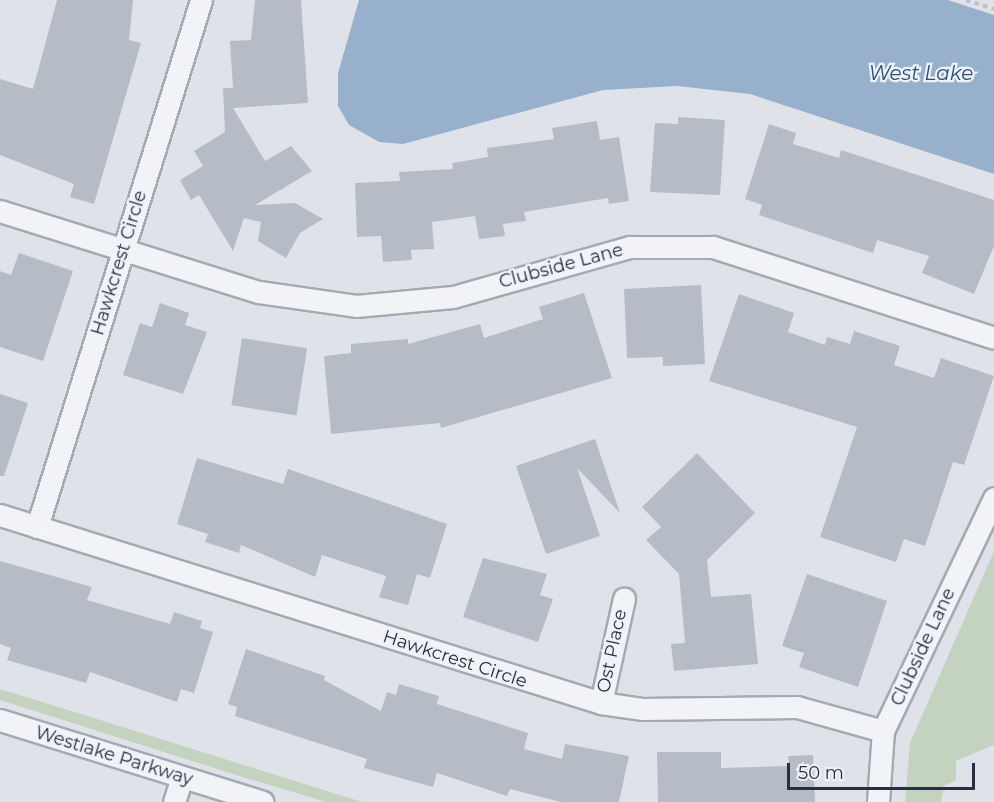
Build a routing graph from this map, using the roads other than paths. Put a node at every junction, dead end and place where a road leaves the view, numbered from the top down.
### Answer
1 (201, 0) edge
2 (0, 211) edge
3 (123, 250) junction
4 (994, 338) edge
5 (994, 498) edge
6 (0, 515) edge
7 (37, 527) junction
8 (624, 598) dead end
9 (601, 703) junction
10 (0, 720) edge
11 (883, 731) junction
12 (182, 777) junction
13 (174, 802) edge
14 (262, 802) edge
15 (878, 802) edge

1 - 3 street, Hawkcrest Circle
2 - 3 street, Clubside Lane
3 - 4 street, Clubside Lane
3 - 7 street, Hawkcrest Circle
5 - 11 street, Clubside Lane
6 - 7 street, Hawkcrest Circle
7 - 9 street, Hawkcrest Circle
8 - 9 street, Ost Place
9 - 11 street, Hawkcrest Circle
10 - 12 street, Westlake Parkway
11 - 15 street, Clubside Lane
12 - 13 street
12 - 14 street, Westlake Parkway

